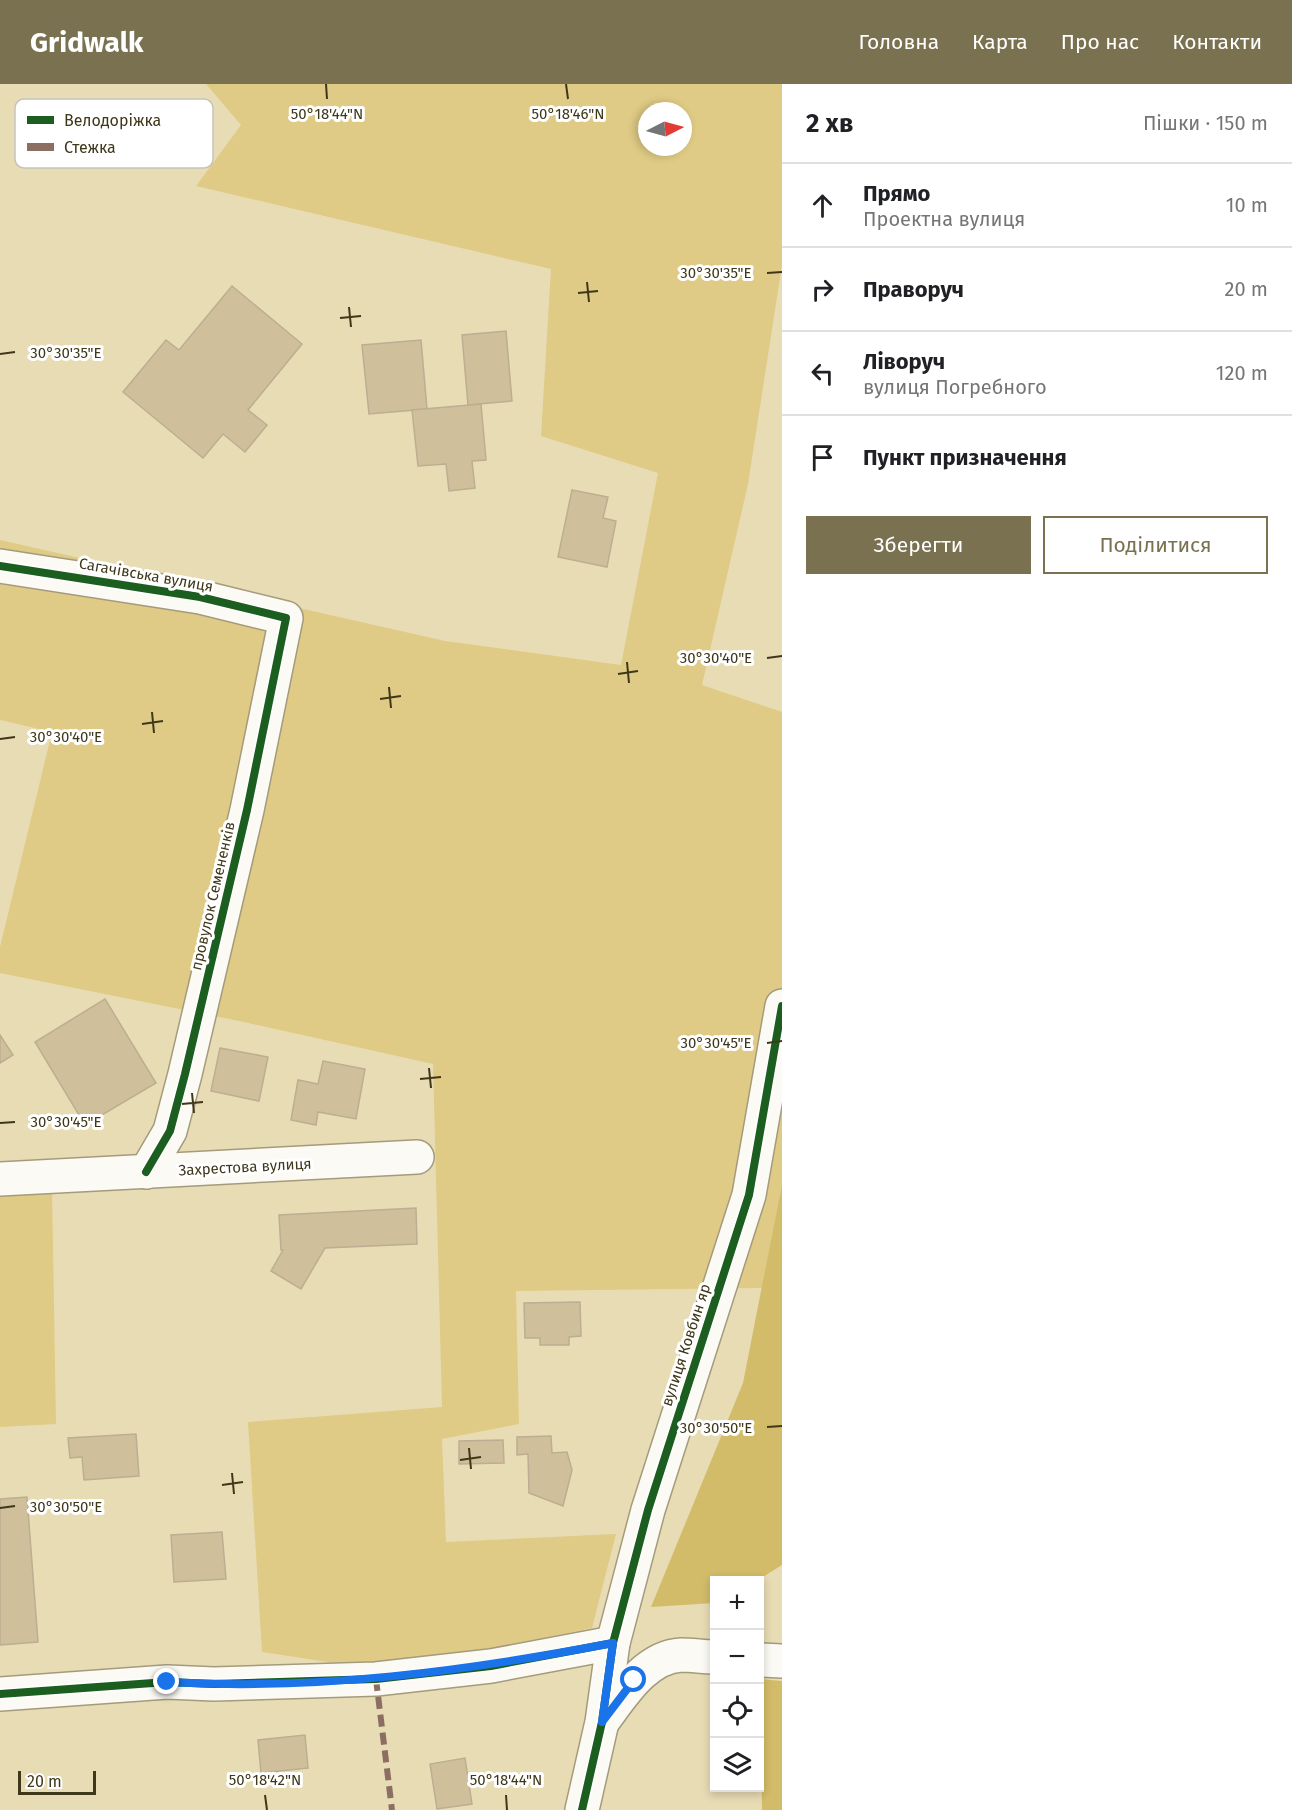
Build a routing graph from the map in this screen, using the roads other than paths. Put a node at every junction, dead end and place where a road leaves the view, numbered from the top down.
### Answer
1 (0, 566) edge
2 (286, 618) joint
3 (782, 1006) edge
4 (417, 1157) dead end
5 (146, 1172) junction
6 (0, 1179) edge
7 (613, 1643) junction
8 (710, 1657) edge
9 (764, 1660) edge
10 (782, 1661) edge
11 (0, 1694) edge
12 (602, 1722) junction
13 (582, 1810) edge

1 - 2 street, Сагачівська вулиця
2 - 5 street, провулок Семененків
3 - 7 street, вулиця Ковбин яр
4 - 5 street, Захрестова вулиця
5 - 6 street, Захрестова вулиця
7 - 11 street
7 - 12 street, вулиця Ковбин яр
8 - 12 street
9 - 10 street
12 - 13 street, вулиця Ковбин яр

